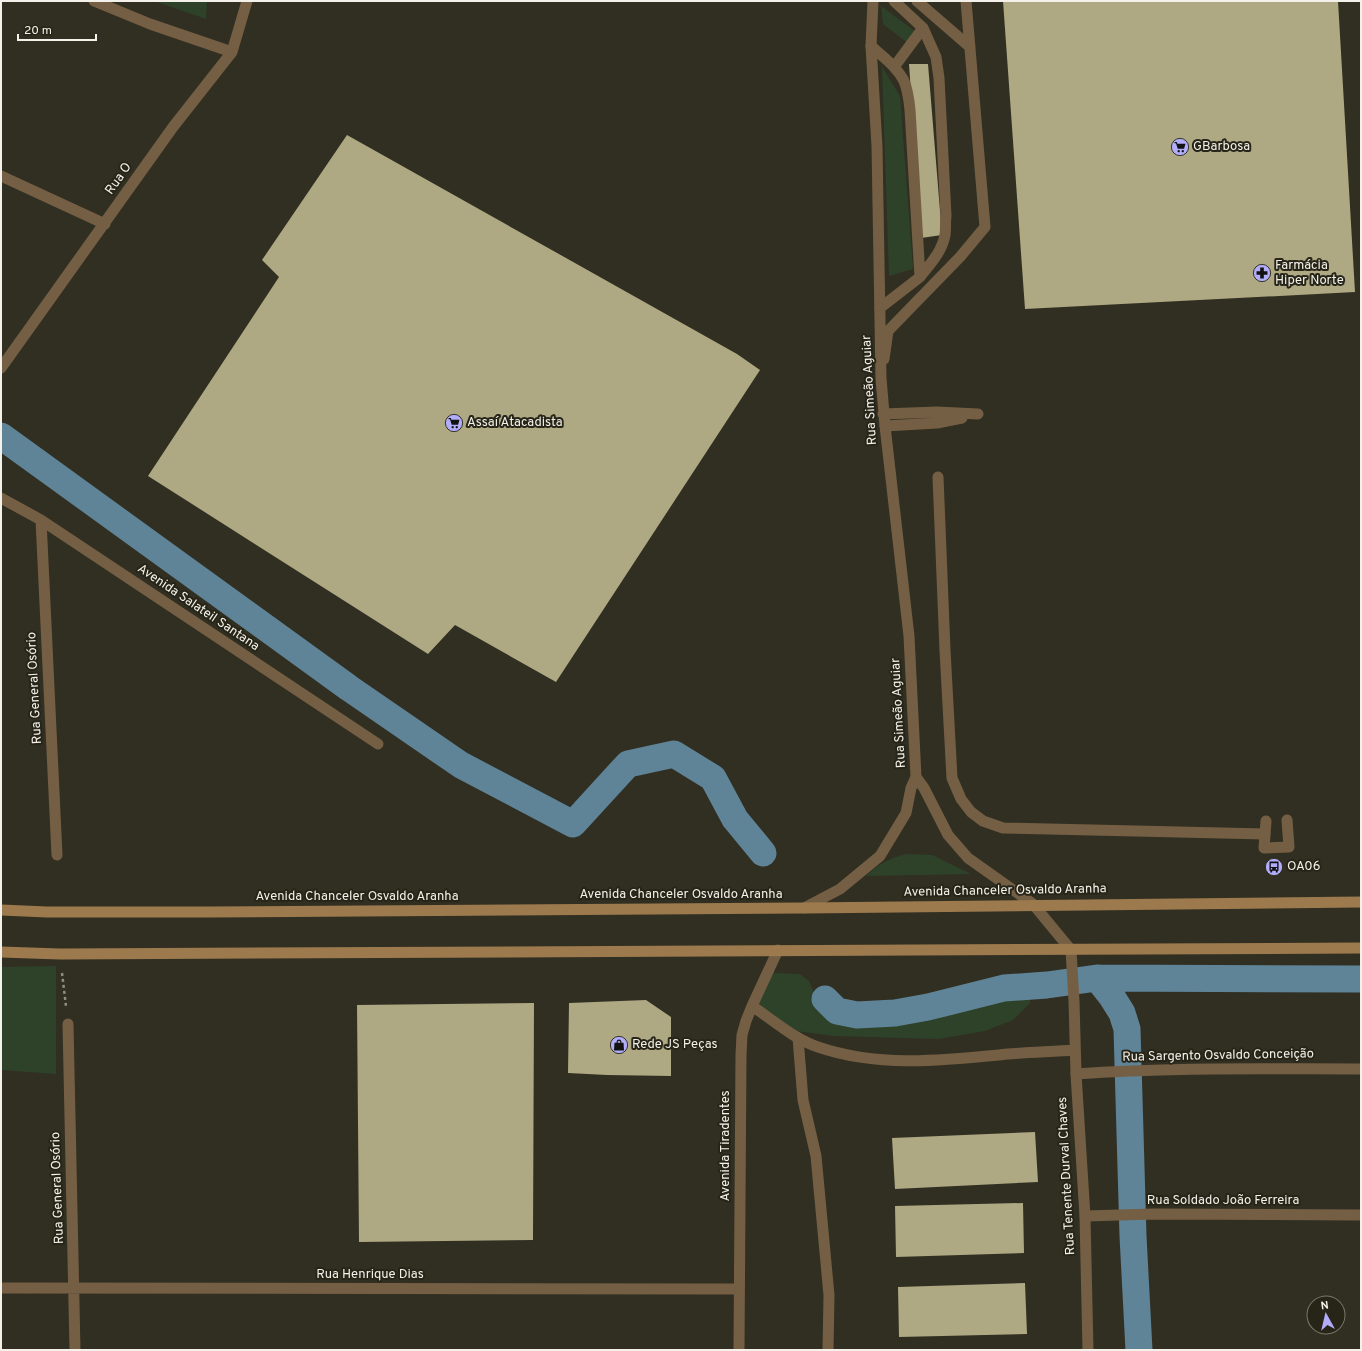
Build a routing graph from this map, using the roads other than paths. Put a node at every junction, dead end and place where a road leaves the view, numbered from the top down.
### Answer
1 (94, 1) edge
2 (246, 1) edge
3 (872, 1) edge
4 (894, 1) edge
5 (917, 1) edge
6 (966, 1) edge
7 (923, 28) junction
8 (871, 46) junction
9 (970, 47) junction
10 (232, 52) junction
11 (894, 67) junction
12 (1, 176) edge
13 (105, 224) junction
14 (920, 277) junction
15 (880, 308) junction
16 (1, 368) edge
17 (881, 378) junction
18 (883, 414) junction
19 (885, 426) junction
20 (938, 477) dead end
21 (1, 498) edge
22 (41, 520) junction
23 (378, 744) dead end
24 (916, 777) junction
25 (1266, 820) dead end
26 (1287, 820) dead end
27 (1265, 834) junction
28 (57, 855) dead end
29 (1361, 902) edge
30 (1033, 904) junction
31 (804, 908) junction
32 (1, 910) edge
33 (1361, 948) edge
34 (778, 950) junction
35 (1072, 950) junction
36 (1, 952) edge
37 (752, 1006) junction
38 (68, 1024) road end
39 (798, 1038) junction
40 (1075, 1050) junction
41 (1361, 1069) edge
42 (1076, 1074) junction
43 (1361, 1215) edge
44 (1085, 1216) junction
45 (1, 1288) edge
46 (75, 1289) junction
47 (739, 1289) junction
48 (76, 1350) edge
49 (739, 1350) edge
50 (828, 1350) edge
51 (1088, 1350) edge

1 - 10 street
2 - 10 street, Rua O
3 - 8 street, Rua Simeão Aguiar
4 - 7 street
5 - 9 street
6 - 9 street
7 - 11 street
7 - 14 street
8 - 11 street
8 - 15 street, Rua Simeão Aguiar
9 - 17 street
10 - 13 street, Rua O
11 - 14 street
12 - 13 street
13 - 16 street, Rua O
14 - 15 street
15 - 17 street, Rua Simeão Aguiar
17 - 18 street, Rua Simeão Aguiar
18 - 19 street, Rua Simeão Aguiar
18 - 19 street
19 - 24 street, Rua Simeão Aguiar
20 - 27 street
21 - 22 street, Avenida Salateil Santana
22 - 23 street, Avenida Salateil Santana
22 - 28 street, Rua General Osório
24 - 30 street
24 - 31 street
25 - 27 street
26 - 27 street
29 - 30 main road, Avenida Chanceler Osvaldo Aranha
30 - 31 main road, Avenida Chanceler Osvaldo Aranha
30 - 35 street
31 - 32 main road, Avenida Chanceler Osvaldo Aranha
33 - 35 main road
34 - 35 main road
34 - 36 main road
34 - 37 street, Avenida Tiradentes
35 - 40 street, Rua Tenente Durval Chaves
37 - 39 street
37 - 47 street, Avenida Tiradentes
38 - 46 street, Rua General Osório
39 - 40 street
39 - 50 street
40 - 42 street, Rua Tenente Durval Chaves
41 - 42 street, Rua Sargento Osvaldo Conceição
42 - 44 street, Rua Tenente Durval Chaves
43 - 44 street, Rua Soldado João Ferreira
44 - 51 street, Rua Tenente Durval Chaves
45 - 46 street, Rua Henrique Dias
46 - 47 street, Rua Henrique Dias
46 - 48 street, Rua General Osório
47 - 49 street, Avenida Tiradentes

